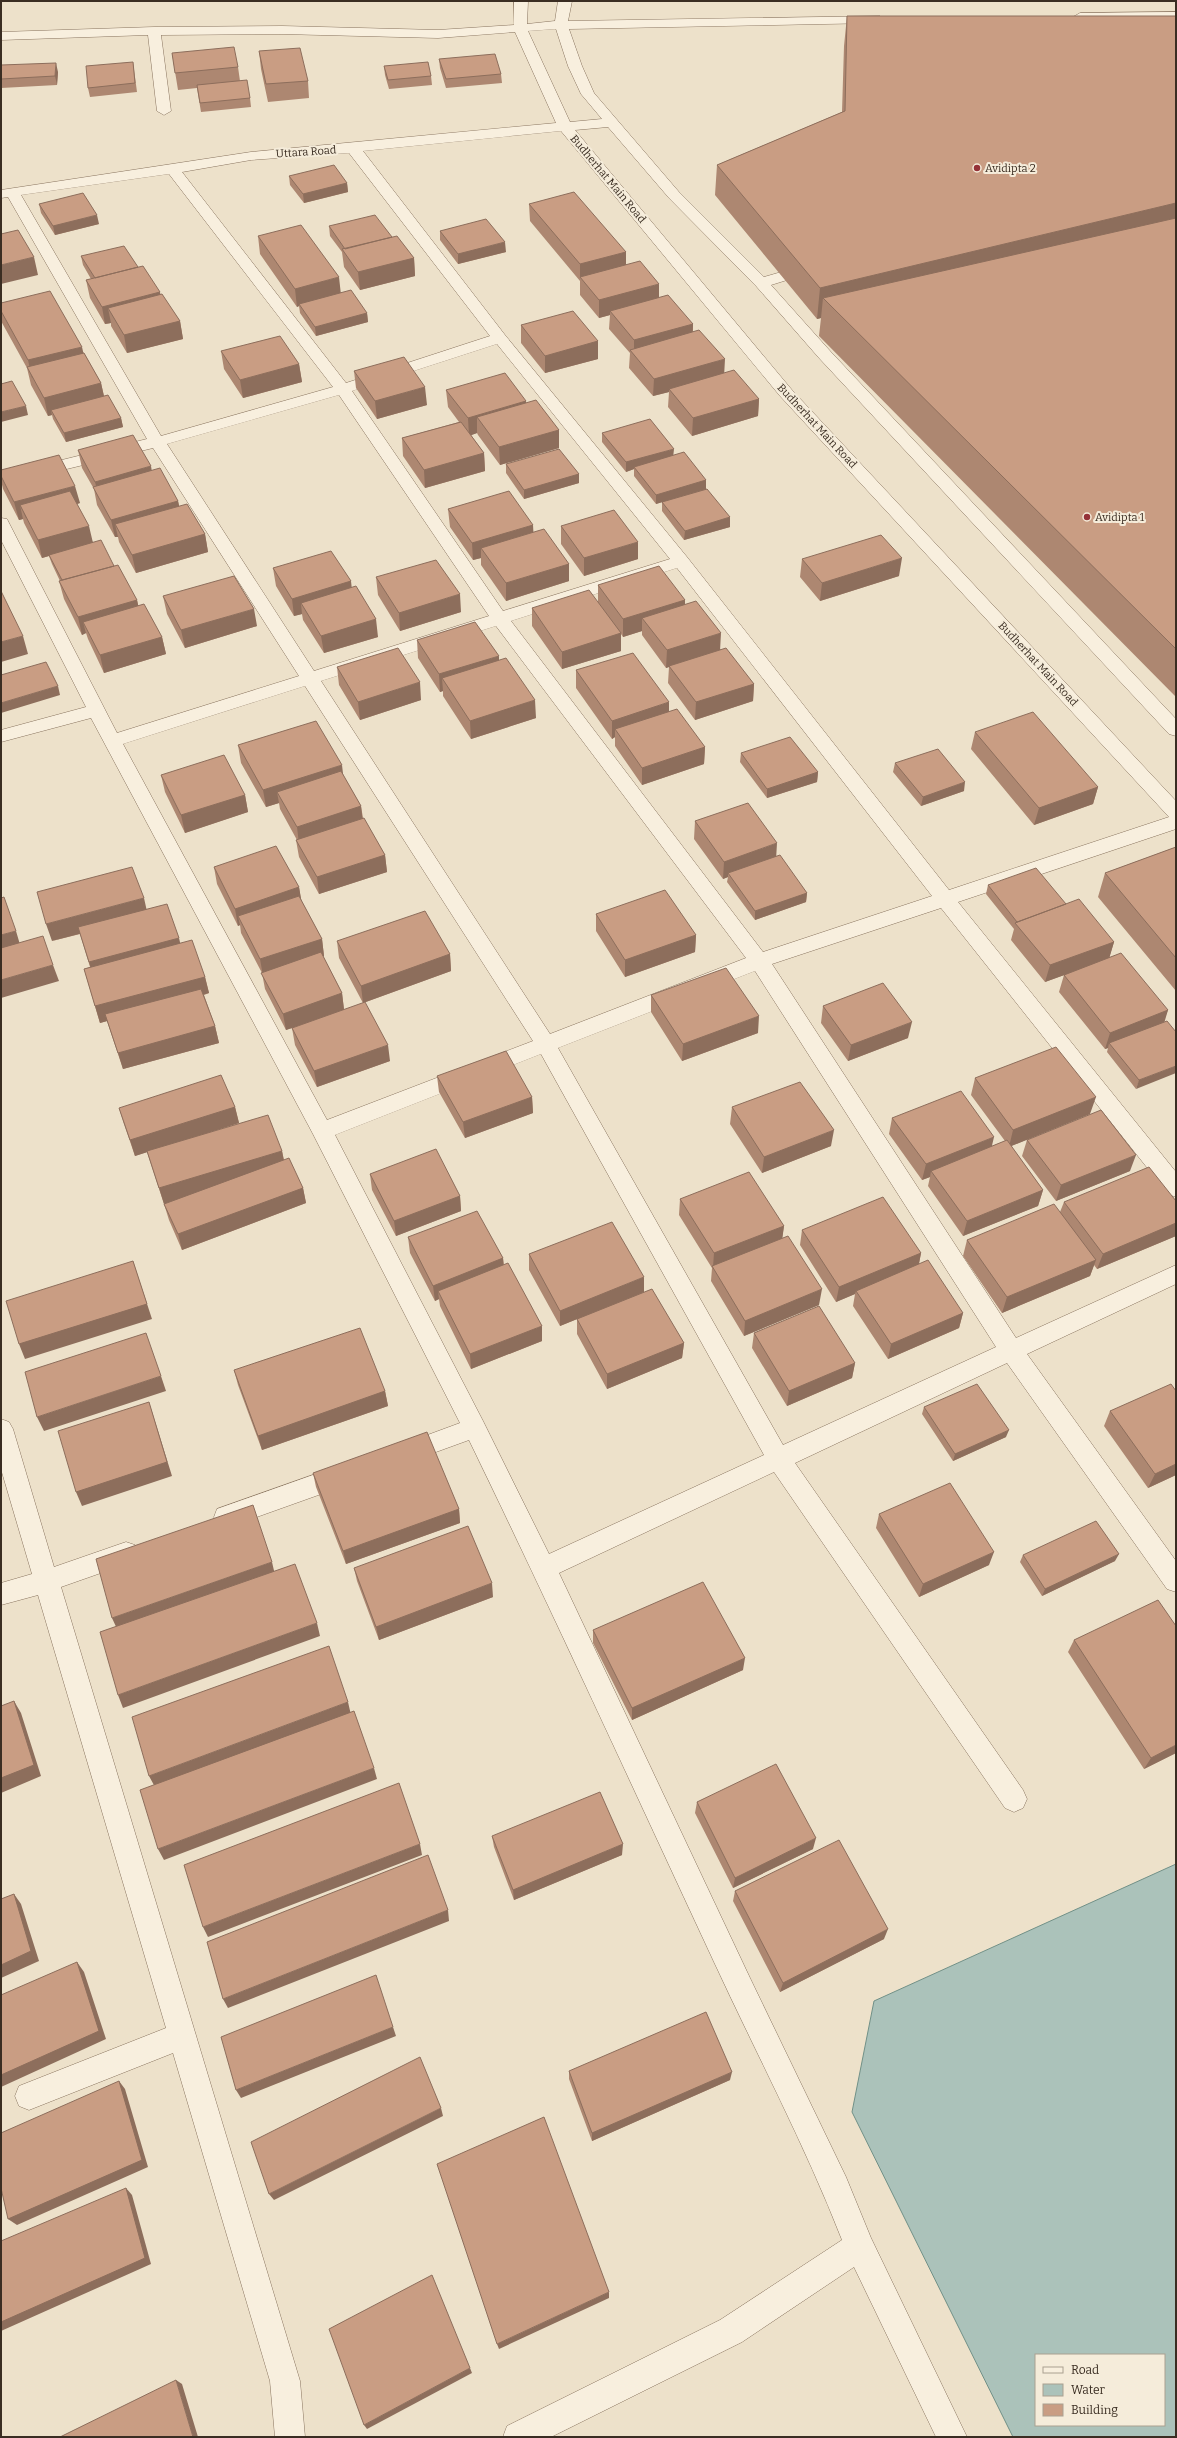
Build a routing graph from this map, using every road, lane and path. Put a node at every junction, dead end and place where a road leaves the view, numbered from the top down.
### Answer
1 (521, 1) edge
2 (565, 1) edge
3 (1176, 16) edge
4 (1066, 17) edge
5 (886, 19) edge
6 (560, 25) junction
7 (520, 28) junction
8 (154, 31) junction
9 (1, 36) edge
10 (164, 111) dead end
11 (613, 122) junction
12 (565, 127) junction
13 (353, 148) junction
14 (174, 169) junction
15 (6, 193) edge
16 (828, 273) edge
17 (761, 283) junction
18 (500, 338) junction
19 (344, 389) junction
20 (157, 442) junction
21 (1, 480) edge
22 (1, 523) edge
23 (681, 561) junction
24 (499, 618) junction
25 (310, 678) junction
26 (97, 710) junction
27 (1176, 730) edge
28 (1, 736) edge
29 (112, 741) junction
30 (1176, 813) edge
31 (1176, 822) edge
32 (944, 898) junction
33 (759, 961) junction
34 (545, 1043) junction
35 (322, 1131) junction
36 (1176, 1188) edge
37 (1176, 1274) edge
38 (1011, 1350) junction
39 (475, 1428) junction
40 (1, 1429) edge
41 (778, 1458) junction
42 (203, 1525) edge
43 (143, 1547) edge
44 (544, 1568) junction
45 (1176, 1581) edge
46 (46, 1582) junction
47 (1, 1594) edge
48 (1014, 1799) dead end
49 (182, 2036) junction
50 (29, 2096) dead end
51 (859, 2246) junction
52 (290, 2437) edge
53 (518, 2437) edge
54 (952, 2437) edge

1 - 7 street, Budherhat Main Road
2 - 6 street
3 - 4 street
5 - 6 street
6 - 7 street
6 - 11 street
7 - 8 street
7 - 12 street, Budherhat Main Road
8 - 9 street
8 - 10 street
11 - 12 street, Uttara Road
11 - 17 street
12 - 13 street, Uttara Road
12 - 30 street, Budherhat Main Road
13 - 14 street, Uttara Road
13 - 18 street
14 - 15 street, Uttara Road
14 - 19 street
15 - 20 street
16 - 17 street
17 - 27 street
18 - 19 street
18 - 23 street
19 - 20 street
19 - 24 street
20 - 21 street
20 - 25 street
22 - 26 street
23 - 24 street
23 - 32 street
24 - 25 street
24 - 33 street
25 - 29 street
25 - 34 street
26 - 28 street
26 - 29 street
29 - 35 street
31 - 32 street
32 - 33 street
32 - 36 street
33 - 34 street
33 - 38 street
34 - 35 street
34 - 41 street
35 - 39 street
37 - 38 street
38 - 41 street
38 - 45 street
39 - 42 street
39 - 44 street
40 - 46 street
41 - 44 street
41 - 48 street
43 - 46 street
44 - 51 street
46 - 47 street
46 - 49 street
49 - 50 street
49 - 52 street
51 - 53 street
51 - 54 street

